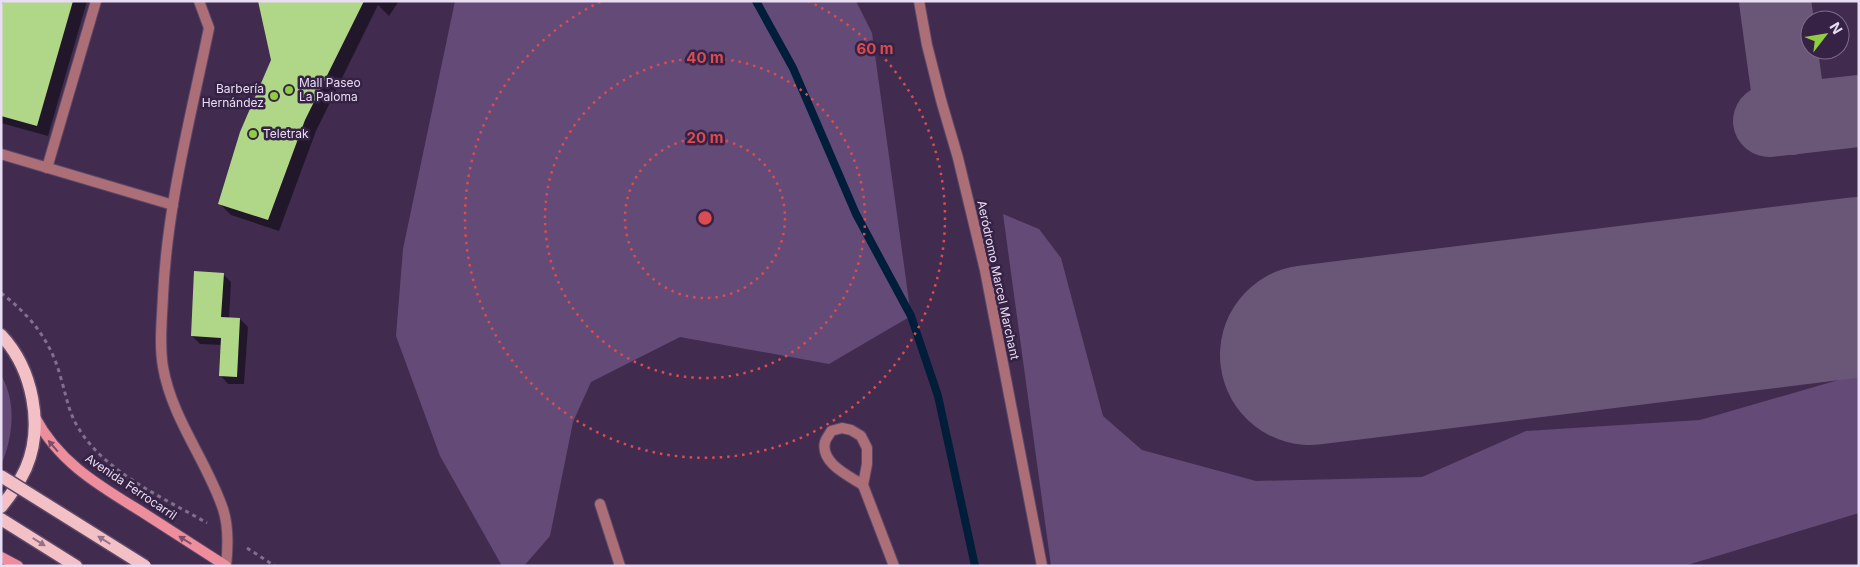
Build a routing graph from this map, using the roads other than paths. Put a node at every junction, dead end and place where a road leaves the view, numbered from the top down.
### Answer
1 (96, 1) edge
2 (199, 1) edge
3 (918, 1) edge
4 (1, 154) edge
5 (47, 168) junction
6 (173, 205) junction
7 (1, 335) edge
8 (34, 418) junction
9 (1, 476) edge
10 (863, 484) junction
11 (600, 504) dead end
12 (1, 508) edge
13 (1, 519) edge
14 (1, 557) edge
15 (18, 566) edge
16 (76, 566) edge
17 (145, 566) edge
18 (226, 566) edge
19 (620, 566) edge
20 (894, 566) edge
21 (1042, 566) edge

1 - 5 street
2 - 6 street
3 - 21 street, Aeródromo Marcel Marchant
4 - 5 street
5 - 6 street
6 - 18 street
7 - 8 main road
8 - 12 main road
18 -> 8 street, Avenida Ferrocarril
17 -> 9 main road, bridge
10 - 10 street
10 - 20 street
11 - 19 street
13 -> 16 main road
14 - 15 street

